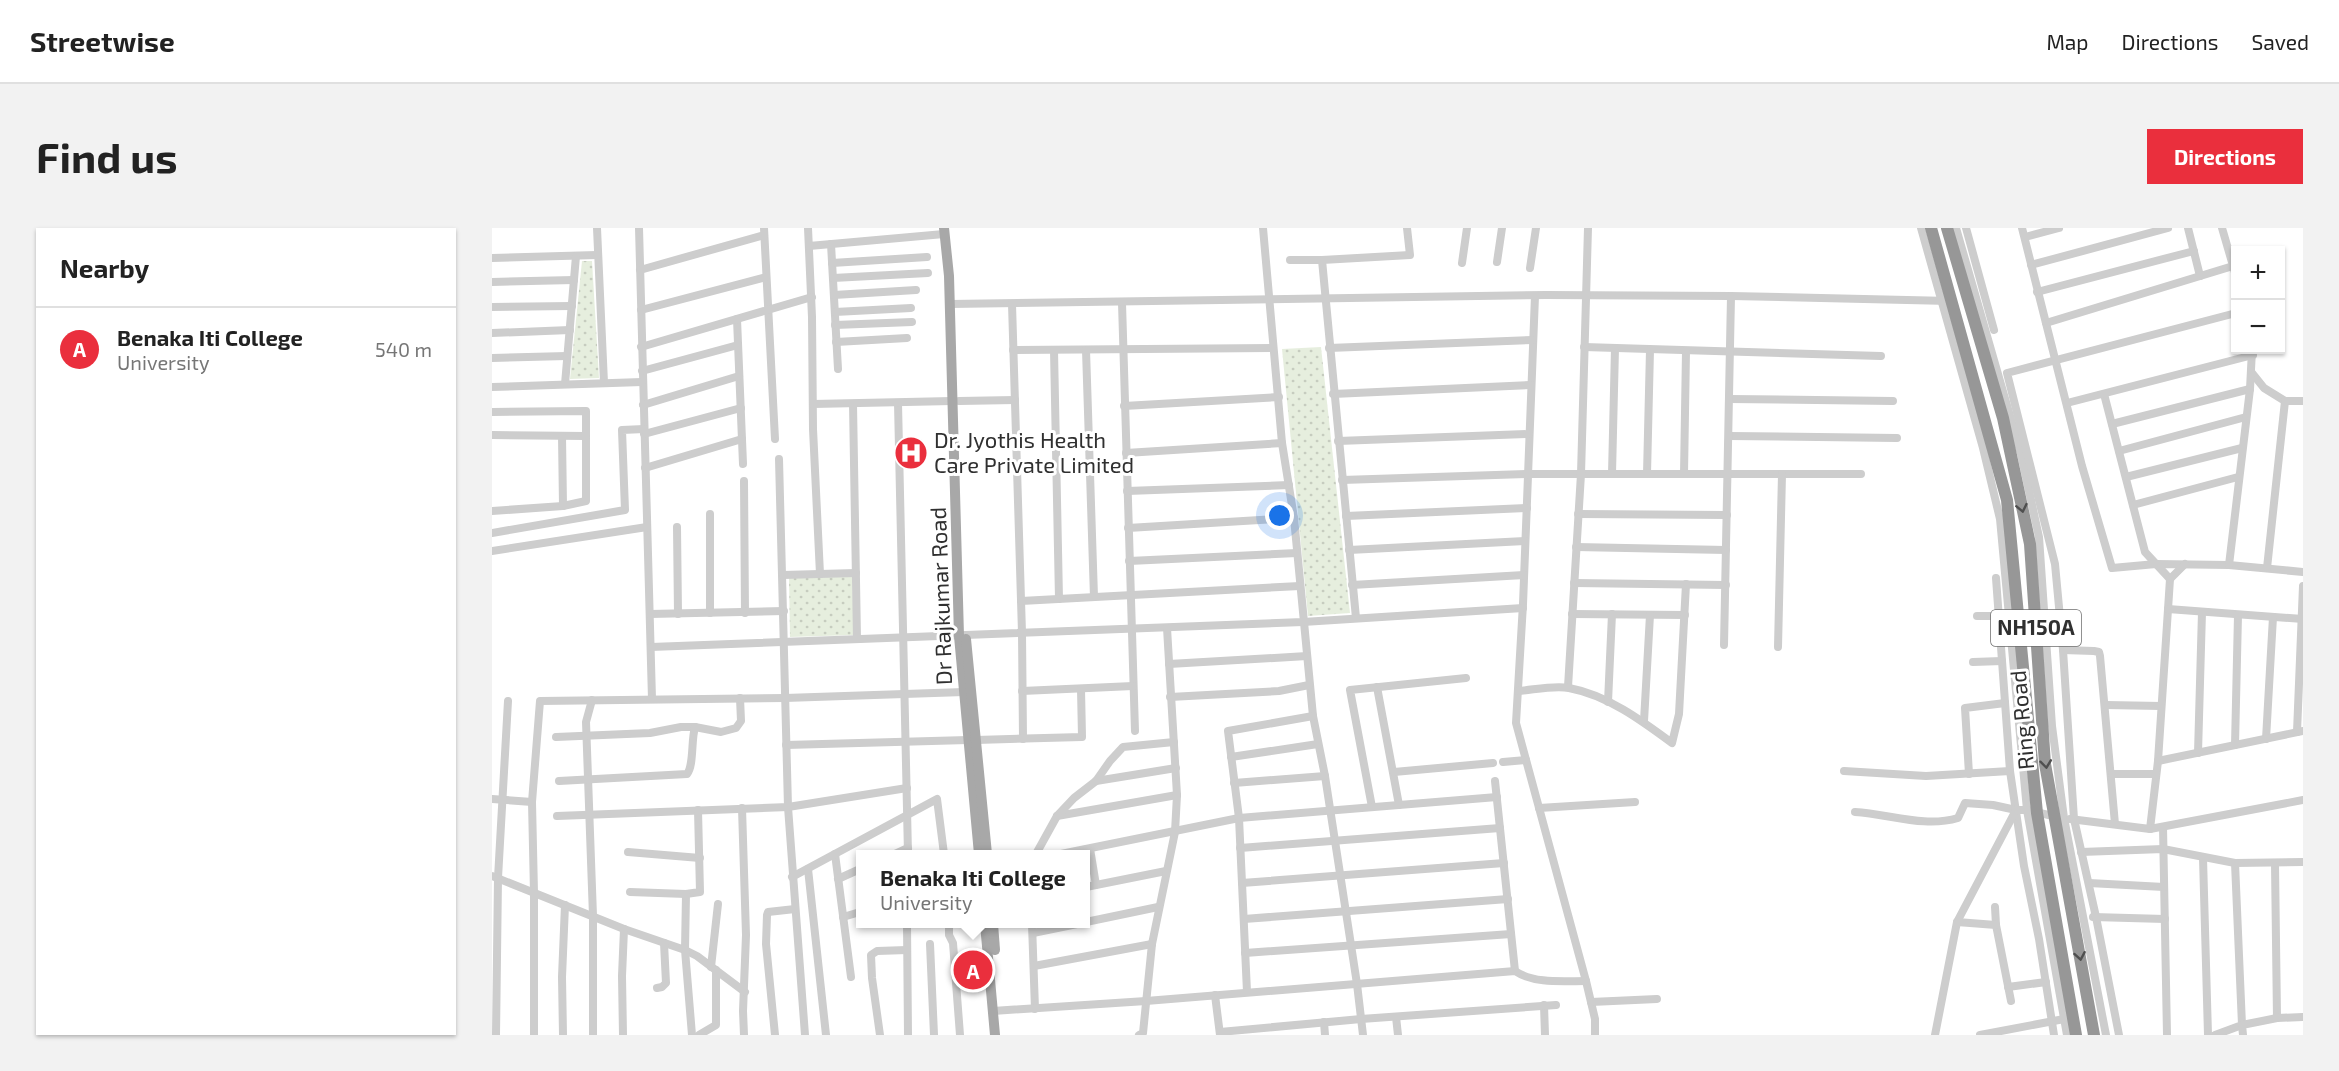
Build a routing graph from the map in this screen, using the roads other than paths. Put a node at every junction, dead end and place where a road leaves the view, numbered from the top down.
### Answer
1 (597, 228) edge
2 (639, 228) edge
3 (808, 228) edge
4 (1263, 228) edge
5 (1407, 228) edge
6 (1467, 228) edge
7 (1502, 228) edge
8 (1536, 228) edge
9 (1588, 228) edge
10 (1921, 228) edge
11 (1931, 228) edge
12 (1947, 228) edge
13 (1956, 228) edge
14 (1966, 228) edge
15 (2059, 228) edge
16 (2168, 228) edge
17 (2188, 228) edge
18 (2222, 228) edge
19 (946, 230) edge
20 (764, 231) edge
21 (2023, 233) edge
22 (831, 243) junction
23 (809, 246) junction
24 (2194, 251) junction
25 (597, 255) junction
26 (576, 256) junction
27 (927, 257) dead end
28 (492, 258) edge
29 (2231, 259) edge
30 (1290, 260) dead end
31 (1322, 260) junction
32 (1497, 262) dead end
33 (832, 263) junction
34 (1461, 263) dead end
35 (2031, 266) junction
36 (2231, 267) edge
37 (1530, 268) dead end
38 (639, 270) junction
39 (928, 273) dead end
40 (2200, 276) junction
41 (766, 277) junction
42 (833, 278) junction
43 (574, 280) junction
44 (492, 282) edge
45 (916, 290) dead end
46 (2037, 292) junction
47 (834, 295) junction
48 (1535, 296) junction
49 (1585, 296) junction
50 (1731, 296) junction
51 (812, 297) junction
52 (1326, 300) junction
53 (1268, 301) junction
54 (1945, 301) junction
55 (953, 303) junction
56 (1122, 303) junction
57 (1012, 304) junction
58 (572, 306) junction
59 (492, 307) edge
60 (911, 308) dead end
61 (640, 310) junction
62 (767, 310) junction
63 (835, 312) junction
64 (2231, 314) edge
65 (737, 319) junction
66 (912, 322) dead end
67 (2046, 323) junction
68 (836, 326) junction
69 (570, 330) junction
70 (1994, 330) dead end
71 (492, 333) edge
72 (907, 338) dead end
73 (1533, 340) junction
74 (836, 342) junction
75 (738, 345) junction
76 (641, 347) junction
77 (1584, 347) junction
78 (1273, 348) junction
79 (1329, 348) junction
80 (1615, 348) junction
81 (1013, 350) junction
82 (1054, 350) junction
83 (1086, 350) junction
84 (1123, 350) junction
85 (1650, 350) junction
86 (1686, 351) junction
87 (1730, 352) junction
88 (2246, 354) edge
89 (2253, 354) edge
90 (567, 356) junction
91 (1881, 356) dead end
92 (492, 358) edge
93 (2056, 361) junction
94 (838, 369) dead end
95 (642, 371) junction
96 (2252, 373) junction
97 (739, 376) junction
98 (642, 382) junction
99 (604, 383) junction
100 (565, 384) junction
101 (1532, 385) junction
102 (492, 387) edge
103 (2250, 389) junction
104 (1334, 394) junction
105 (2104, 394) junction
106 (1279, 397) junction
107 (1729, 399) junction
108 (1015, 400) junction
109 (956, 401) junction
110 (1893, 401) dead end
111 (2285, 401) junction
112 (2303, 401) edge
113 (898, 403) junction
114 (2067, 403) junction
115 (813, 404) junction
116 (853, 404) junction
117 (643, 405) junction
118 (1124, 406) junction
119 (741, 408) junction
120 (492, 412) edge
121 (2246, 417) junction
122 (2112, 424) junction
123 (644, 432) junction
124 (1529, 434) junction
125 (492, 435) edge
126 (562, 436) junction
127 (586, 436) junction
128 (1728, 436) junction
129 (1897, 438) dead end
130 (775, 439) dead end
131 (742, 440) junction
132 (1338, 441) junction
133 (1282, 443) junction
134 (2242, 448) junction
135 (2119, 451) junction
136 (1126, 453) junction
137 (779, 459) dead end
138 (743, 464) dead end
139 (645, 468) junction
140 (1528, 474) junction
141 (1581, 474) junction
142 (1612, 474) junction
143 (1647, 474) junction
144 (1684, 474) junction
145 (1728, 474) junction
146 (1782, 474) junction
147 (1861, 474) dead end
148 (2126, 477) junction
149 (2238, 477) junction
150 (1342, 480) junction
151 (744, 482) dead end
152 (1289, 485) junction
153 (1127, 491) junction
154 (2133, 505) junction
155 (563, 506) junction
156 (1527, 508) junction
157 (492, 511) edge
158 (710, 514) dead end
159 (1578, 514) junction
160 (1727, 515) junction
161 (1346, 516) junction
162 (1294, 518) junction
163 (677, 526) dead end
164 (647, 527) junction
165 (1128, 528) junction
166 (492, 533) edge
167 (1525, 541) junction
168 (1576, 547) junction
169 (492, 550) edge
170 (1349, 550) junction
171 (1726, 550) junction
172 (1297, 553) junction
173 (1129, 561) junction
174 (2156, 564) junction
175 (2185, 564) junction
176 (2229, 565) junction
177 (2267, 568) junction
178 (2303, 572) edge
179 (856, 573) junction
180 (820, 574) junction
181 (783, 575) junction
182 (1524, 575) junction
183 (1996, 578) dead end
184 (2170, 579) junction
185 (2057, 582) junction
186 (1574, 584) junction
187 (1686, 584) junction
188 (1352, 585) junction
189 (1726, 585) junction
190 (1300, 586) junction
191 (2303, 586) edge
192 (2043, 591) junction
193 (1130, 595) junction
194 (1094, 597) junction
195 (1059, 599) junction
196 (1021, 601) junction
197 (1523, 608) junction
198 (2168, 609) junction
199 (784, 611) junction
200 (2202, 612) junction
201 (710, 613) junction
202 (745, 613) junction
203 (650, 614) junction
204 (678, 614) junction
205 (1572, 614) junction
206 (1612, 614) junction
207 (1650, 615) junction
208 (1685, 615) junction
209 (1977, 615) dead end
210 (1999, 615) junction
211 (2238, 615) junction
212 (2273, 617) junction
213 (1356, 618) junction
214 (2302, 619) edge
215 (1303, 622) junction
216 (1167, 628) junction
217 (1131, 629) junction
218 (1022, 633) junction
219 (962, 635) junction
220 (905, 638) junction
221 (857, 639) junction
222 (785, 643) junction
223 (1724, 645) dead end
224 (651, 647) junction
225 (1778, 647) dead end
226 (2063, 650) junction
227 (1307, 656) junction
228 (2002, 661) junction
229 (1973, 662) dead end
230 (1169, 664) junction
231 (2301, 669) edge
232 (1466, 678) dead end
233 (1309, 685) junction
234 (1133, 686) junction
235 (1377, 687) junction
236 (1568, 687) junction
237 (1081, 689) junction
238 (1022, 691) junction
239 (1518, 691) junction
240 (964, 692) junction
241 (905, 694) junction
242 (1170, 697) junction
243 (741, 698) junction
244 (785, 698) junction
245 (652, 699) junction
246 (592, 700) junction
247 (508, 701) dead end
248 (1608, 702) junction
249 (2006, 703) junction
250 (2106, 705) junction
251 (2161, 706) junction
252 (1313, 716) junction
253 (1644, 722) junction
254 (694, 727) junction
255 (1135, 731) dead end
256 (2300, 731) edge
257 (586, 735) junction
258 (556, 737) dead end
259 (1023, 739) junction
260 (2266, 739) junction
261 (972, 740) junction
262 (906, 742) junction
263 (1174, 742) junction
264 (1318, 744) junction
265 (786, 745) junction
266 (2235, 745) junction
267 (2198, 753) junction
268 (1231, 757) junction
269 (1526, 760) junction
270 (2158, 761) junction
271 (1503, 762) dead end
272 (1493, 763) dead end
273 (1176, 768) junction
274 (1844, 771) dead end
275 (2010, 771) junction
276 (1394, 772) junction
277 (1969, 774) junction
278 (2112, 774) junction
279 (2156, 774) junction
280 (1325, 776) junction
281 (588, 780) junction
282 (559, 781) dead end
283 (1096, 781) junction
284 (1495, 782) dead end
285 (1234, 783) junction
286 (907, 788) junction
287 (1178, 795) junction
288 (1497, 797) junction
289 (492, 799) edge
290 (502, 800) junction
291 (2303, 800) edge
292 (532, 802) junction
293 (1635, 802) dead end
294 (1399, 805) junction
295 (788, 807) junction
296 (1372, 807) junction
297 (1539, 807) junction
298 (742, 808) junction
299 (1330, 809) junction
300 (698, 810) junction
301 (2016, 810) junction
302 (1856, 812) dead end
303 (2032, 812) junction
304 (590, 813) junction
305 (908, 814) junction
306 (557, 816) dead end
307 (1057, 816) junction
308 (1239, 818) junction
309 (2064, 818) junction
310 (2115, 824) junction
311 (2163, 827) junction
312 (1500, 828) junction
313 (2150, 829) junction
314 (1175, 832) junction
315 (1335, 841) junction
316 (1240, 848) junction
317 (1090, 849) junction
318 (2163, 849) junction
319 (908, 850) edge
320 (943, 850) edge
321 (979, 850) edge
322 (986, 850) edge
323 (1039, 850) edge
324 (1085, 850) edge
325 (628, 852) dead end
326 (2081, 852) junction
327 (835, 854) junction
328 (700, 858) junction
329 (2203, 858) junction
330 (2303, 862) edge
331 (1504, 863) junction
332 (2235, 863) junction
333 (2275, 864) junction
334 (808, 869) junction
335 (856, 871) edge
336 (1166, 871) junction
337 (1341, 876) junction
338 (495, 877) edge
339 (792, 877) junction
340 (838, 879) junction
341 (1242, 883) junction
342 (2089, 883) junction
343 (1096, 885) junction
344 (1090, 886) edge
345 (2164, 887) junction
346 (630, 892) dead end
347 (534, 893) junction
348 (686, 894) junction
349 (1508, 899) junction
350 (718, 904) dead end
351 (565, 905) junction
352 (1158, 907) junction
353 (1995, 907) dead end
354 (795, 909) junction
355 (1346, 910) junction
356 (856, 913) edge
357 (593, 916) junction
358 (843, 917) junction
359 (2096, 917) junction
360 (1244, 919) junction
361 (2084, 919) junction
362 (2165, 919) junction
363 (1090, 921) edge
364 (1957, 922) junction
365 (1996, 925) junction
366 (907, 928) edge
367 (949, 928) edge
368 (986, 928) edge
369 (993, 928) edge
370 (1033, 928) edge
371 (624, 929) junction
372 (1511, 934) junction
373 (664, 943) junction
374 (930, 944) dead end
375 (1152, 944) junction
376 (1351, 944) junction
377 (685, 950) junction
378 (907, 950) junction
379 (1245, 953) junction
380 (1034, 966) junction
381 (714, 969) junction
382 (1515, 971) junction
383 (851, 977) dead end
384 (1586, 981) junction
385 (2046, 982) junction
386 (1357, 984) junction
387 (2008, 987) junction
388 (657, 988) dead end
389 (745, 992) junction
390 (1247, 992) junction
391 (1215, 995) junction
392 (1657, 999) dead end
393 (1146, 1001) junction
394 (2012, 1001) dead end
395 (1591, 1002) junction
396 (1544, 1005) junction
397 (1556, 1005) dead end
398 (1035, 1009) junction
399 (996, 1011) junction
400 (1396, 1017) junction
401 (2303, 1017) edge
402 (2277, 1018) junction
403 (1361, 1019) junction
404 (2064, 1019) junction
405 (1324, 1022) junction
406 (2052, 1022) junction
407 (716, 1025) junction
408 (2242, 1025) junction
409 (1290, 1030) edge
410 (1255, 1032) edge
411 (1220, 1034) edge
412 (1936, 1034) edge
413 (496, 1035) edge
414 (534, 1035) edge
415 (563, 1035) edge
416 (593, 1035) edge
417 (623, 1035) edge
418 (692, 1035) edge
419 (699, 1035) edge
420 (717, 1035) edge
421 (744, 1035) edge
422 (775, 1035) edge
423 (805, 1035) edge
424 (826, 1035) edge
425 (880, 1035) edge
426 (908, 1035) edge
427 (934, 1035) edge
428 (960, 1035) edge
429 (995, 1035) edge
430 (1002, 1035) edge
431 (1139, 1035) edge
432 (1325, 1035) edge
433 (1363, 1035) edge
434 (1398, 1035) edge
435 (1545, 1035) edge
436 (1595, 1035) edge
437 (1980, 1035) edge
438 (2054, 1035) edge
439 (2067, 1035) edge
440 (2076, 1035) edge
441 (2094, 1035) edge
442 (2106, 1035) edge
443 (2119, 1035) edge
444 (2167, 1035) edge
445 (2208, 1035) edge
446 (2215, 1035) edge
447 (2243, 1035) edge

1 - 25 street
2 - 38 street
3 - 23 street
4 - 53 street
5 - 31 street
6 - 34 street
7 - 32 street
8 - 37 street
9 - 49 street
10 - 54 street
11 - 54 highway, Ring Road / NH150A
12 -> 309 highway, Ring Road / NH150A
13 - 192 street
14 - 70 street
15 - 21 street
16 - 35 street
17 - 24 street
18 - 29 street
19 - 22 street
19 - 55 main road, Dr Rajkumar Road
20 - 38 street
20 - 41 street
21 - 35 street
22 - 23 street
22 - 33 street
23 - 51 street
24 - 40 street
24 - 46 street
25 - 26 street
25 - 99 street
26 - 28 street
26 - 43 street
27 - 33 street
30 - 31 street
31 - 52 street
33 - 42 street
35 - 46 street
36 - 40 street
38 - 61 street
39 - 42 street
40 - 67 street
41 - 61 street
41 - 62 street
42 - 47 street
43 - 44 street
43 - 58 street
45 - 47 street
46 - 67 street
47 - 63 street
48 - 49 street
48 - 52 street
48 - 73 street
49 - 50 street
49 - 77 street
50 - 54 street
50 - 87 street
51 - 62 street
51 - 115 street
52 - 53 street
52 - 79 street
53 - 56 street
53 - 78 street
54 - 303 highway, Ring Road / NH150A
55 - 57 street
55 - 109 main road, Dr Rajkumar Road
56 - 57 street
56 - 84 street
57 - 81 street
58 - 59 street
58 - 69 street
60 - 63 street
61 - 76 street
62 - 65 street
62 - 130 street
63 - 68 street
64 - 93 street
65 - 75 street
65 - 76 street
66 - 68 street
67 - 93 street
68 - 74 street
69 - 71 street
69 - 90 street
72 - 74 street
73 - 79 street
73 - 101 street
74 - 94 street
75 - 95 street
75 - 97 street
76 - 95 street
77 - 80 street
77 - 141 street
78 - 84 street
78 - 106 street
79 - 104 street
80 - 85 street
80 - 142 street
81 - 82 street
81 - 108 street
82 - 83 street
82 - 195 street
83 - 84 street
83 - 194 street
84 - 118 street
85 - 86 street
85 - 143 street
86 - 87 street
86 - 144 street
87 - 91 street
87 - 107 street
88 - 105 street
89 - 96 street
90 - 92 street
90 - 100 street
93 - 114 street
93 - 185 street
95 - 98 street
96 - 103 street
96 - 111 street
97 - 117 street
97 - 119 street
98 - 99 street
98 - 117 street
99 - 100 street
100 - 102 street
101 - 104 street
101 - 124 street
103 - 121 street
103 - 122 street
104 - 132 street
105 - 114 street
105 - 122 street
106 - 118 street
106 - 133 street
107 - 110 street
107 - 128 street
108 - 109 street
108 - 196 street
109 - 113 street
109 - 219 main road, Dr Rajkumar Road
111 - 112 street
111 - 177 street
113 - 116 street
113 - 220 street
114 - 174 street
115 - 116 street
115 - 180 street
116 - 179 street
117 - 123 street
118 - 136 street
119 - 123 street
119 - 131 street
120 - 127 street
121 - 134 street
121 - 135 street
122 - 135 street
123 - 139 street
123 - 166 street
124 - 132 street
124 - 140 street
125 - 126 street
126 - 127 street
126 - 155 street
127 - 155 street
128 - 129 street
128 - 145 street
131 - 138 street
131 - 139 street
132 - 150 street
133 - 136 street
133 - 152 street
134 - 148 street
134 - 149 street
135 - 148 street
136 - 153 street
137 - 181 street
139 - 164 street
140 - 141 street
140 - 150 street
140 - 156 street
141 - 142 street
141 - 159 street
142 - 143 street
143 - 144 street
144 - 145 street
145 - 146 street
145 - 160 street
146 - 147 street
146 - 225 street
148 - 154 street
149 - 154 street
149 - 176 street
150 - 161 street
151 - 202 street
152 - 153 street
152 - 162 street
153 - 165 street
154 - 174 street
155 - 157 street
156 - 161 street
156 - 167 street
158 - 201 street
159 - 160 street
159 - 168 street
160 - 171 street
161 - 170 street
162 - 165 street
162 - 172 street
163 - 204 street
164 - 169 street
164 - 203 street
165 - 173 street
167 - 170 street
167 - 182 street
168 - 171 street
168 - 186 street
170 - 188 street
171 - 189 street
172 - 173 street
172 - 190 street
173 - 193 street
174 - 175 street
174 - 184 street
175 - 176 street
175 - 184 street
176 - 177 street
177 - 178 street
179 - 180 street
179 - 221 street
180 - 181 street
181 - 199 street
182 - 188 street
182 - 197 street
183 - 210 street
184 - 198 street
185 - 192 street
185 - 226 street
186 - 187 street
186 - 205 street
187 - 189 street
187 - 208 street
188 - 213 street
189 - 223 street
190 - 193 street
190 - 215 street
191 - 214 street
192 - 309 street
193 - 194 street
193 - 217 street
194 - 195 street
195 - 196 street
196 - 218 street
197 - 213 street
197 - 239 street
198 - 200 street
198 - 251 street
199 - 202 street
199 - 222 street
200 - 211 street
200 - 267 street
201 - 202 street
201 - 204 street
203 - 204 street
203 - 224 street
205 - 206 street
205 - 236 street
206 - 207 street
206 - 248 street
207 - 208 street
207 - 253 street
208 - 253 street
209 - 210 street
210 - 228 street
211 - 212 street
211 - 266 street
212 - 214 street
212 - 260 street
213 - 215 street
214 - 231 street
215 - 216 street
215 - 227 street
216 - 217 street
216 - 230 street
217 - 218 street
217 - 234 street
218 - 219 street
218 - 238 street
219 - 220 street
219 - 240 main road, Dr Rajkumar Road
219 - 261 main road, Dr Rajkumar Road
220 - 221 street
220 - 241 street
221 - 222 street
222 - 224 street
222 - 244 street
224 - 245 street
226 - 250 street
226 - 309 street
227 - 230 street
227 - 233 street
228 - 229 street
228 - 249 street
230 - 242 street
231 - 256 street
232 - 235 street
233 - 242 street
233 - 252 street
234 - 237 street
234 - 255 street
235 - 276 street
235 - 296 street
236 - 239 street
236 - 248 street
237 - 238 street
237 - 259 street
238 - 259 street
239 - 269 street
240 - 241 street
240 - 261 main road, Dr Rajkumar Road
241 - 244 street
241 - 262 street
242 - 263 street
243 - 244 street
243 - 245 street
243 - 254 street
244 - 265 street
245 - 246 street
246 - 257 street
246 - 292 street
247 - 290 street
248 - 253 street
249 - 275 street
249 - 277 street
250 - 251 street
250 - 278 street
251 - 270 street
252 - 264 street
252 - 268 street
254 - 257 street
254 - 281 street
256 - 260 street
257 - 258 street
257 - 281 street
259 - 261 street
260 - 266 street
261 - 262 street
261 - 321 main road, Dr Rajkumar Road
261 - 322 main road, Dr Rajkumar Road
262 - 265 street
262 - 286 street
263 - 273 street
263 - 283 street
264 - 268 street
264 - 280 street
265 - 295 street
266 - 267 street
267 - 270 street
268 - 285 street
269 - 271 street
269 - 297 street
270 - 279 street
272 - 276 street
273 - 283 street
273 - 287 street
274 - 277 street
275 - 277 street
275 - 301 street
276 - 294 street
278 - 279 street
278 - 310 street
279 - 313 street
280 - 285 street
280 - 299 street
281 - 282 street
281 - 304 street
283 - 307 street
284 - 288 street
285 - 308 street
286 - 295 street
286 - 305 street
287 - 307 street
287 - 314 street
288 - 294 street
288 - 312 street
289 - 290 street
290 - 292 street
290 - 338 street
291 - 311 street
292 - 347 street
293 - 297 street
294 - 296 street
295 - 298 street
295 - 339 street
296 - 299 street
297 - 384 street
298 - 300 street
298 - 389 street
299 - 308 street
299 - 315 street
300 - 304 street
300 - 328 street
301 - 302 street
301 - 303 street
301 - 364 street
301 - 385 street
303 - 309 street
303 - 404 street
303 - 440 highway, Ring Road / NH150A
304 - 306 street
304 - 357 street
305 - 319 street
305 - 320 street
305 - 327 street
307 - 323 street
308 - 314 street
308 - 316 street
309 - 310 street
309 - 326 street
309 - 361 street
309 -> 441 highway, Ring Road / NH150A
310 - 313 street
311 - 313 street
311 - 318 street
312 - 315 street
312 - 331 street
314 - 317 street
314 - 336 street
315 - 316 street
315 - 337 street
316 - 341 street
317 - 324 street
317 - 343 street
318 - 326 street
318 - 329 street
318 - 345 street
325 - 328 street
326 - 342 street
327 - 334 street
327 - 340 street
328 - 348 street
329 - 332 street
329 - 445 street
330 - 333 street
331 - 337 street
331 - 349 street
332 - 333 street
332 - 408 street
333 - 402 street
334 - 339 street
334 - 424 street
335 - 340 street
336 - 343 street
336 - 352 street
337 - 341 street
337 - 355 street
338 - 347 street
338 - 413 street
339 - 354 street
340 - 358 street
341 - 360 street
342 - 345 street
342 - 359 street
343 - 344 street
345 - 362 street
346 - 348 street
347 - 351 street
347 - 414 street
348 - 377 street
349 - 355 street
349 - 372 street
350 - 381 street
351 - 357 street
351 - 415 street
352 - 363 street
352 - 375 street
353 - 365 street
354 - 422 street
354 - 423 street
355 - 360 street
355 - 376 street
356 - 358 street
357 - 371 street
357 - 416 street
358 - 383 street
359 - 361 street
359 - 362 street
359 - 443 street
360 - 379 street
361 - 442 street
362 - 444 street
364 - 365 street
364 - 412 street
365 - 387 street
366 - 378 street
367 - 428 street
368 - 399 main road
369 - 399 main road
370 - 380 street
371 - 373 street
371 - 417 street
372 - 376 street
372 - 382 street
373 - 377 street
373 - 388 street
374 - 427 street
375 - 380 street
375 - 393 street
376 - 379 street
376 - 386 street
377 - 381 street
377 - 418 street
378 - 425 street
378 - 426 street
379 - 390 street
380 - 398 street
381 - 389 street
381 - 407 street
382 - 384 street
382 - 386 street
384 - 395 street
385 - 387 street
385 - 406 street
386 - 390 street
386 - 403 street
387 - 394 street
389 - 421 street
390 - 391 street
391 - 393 street
391 - 411 street
392 - 395 street
393 - 398 street
393 - 431 street
395 - 436 street
396 - 397 street
396 - 400 street
396 - 435 street
398 - 399 street
399 - 429 main road
399 - 430 main road
400 - 403 street
400 - 434 street
401 - 402 street
402 - 408 street
403 - 405 street
403 - 433 street
404 - 406 street
404 - 439 street
405 - 409 street
405 - 432 street
406 - 437 street
406 - 438 street
407 - 419 street
407 - 420 street
408 - 446 street
408 - 447 street
409 - 410 street
410 - 411 street

